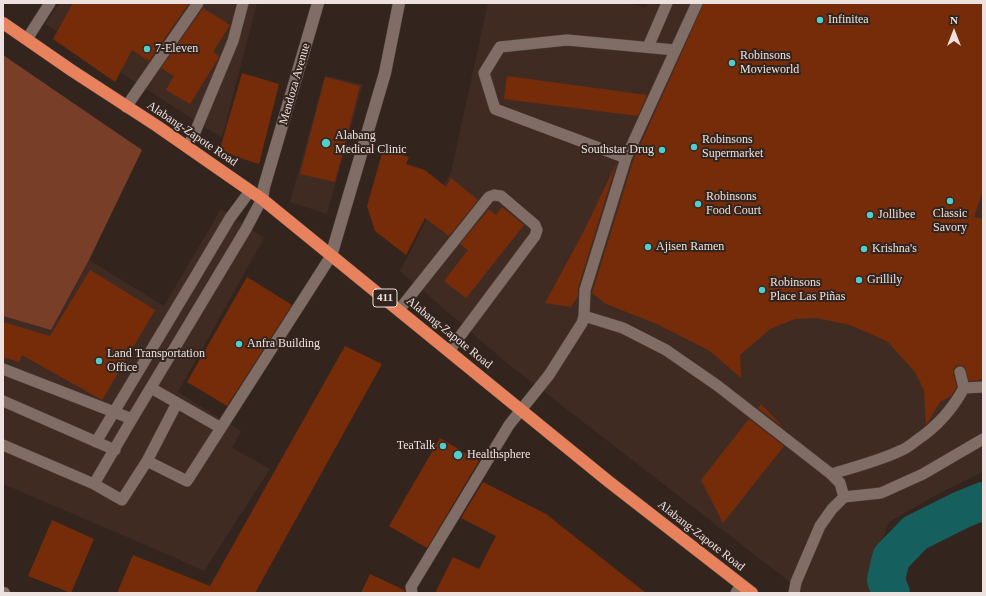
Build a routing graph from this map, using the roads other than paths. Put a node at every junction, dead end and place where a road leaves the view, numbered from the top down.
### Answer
1 (50, 3) edge
2 (198, 3) edge
3 (243, 3) edge
4 (318, 3) edge
5 (399, 3) edge
6 (666, 3) edge
7 (697, 3) edge
8 (3, 23) edge
9 (27, 39) junction
10 (648, 47) junction
11 (675, 50) junction
12 (126, 107) junction
13 (187, 147) junction
14 (626, 158) junction
15 (272, 165) junction
16 (250, 191) junction
17 (262, 199) junction
18 (331, 256) junction
19 (399, 310) junction
20 (584, 316) junction
21 (449, 351) junction
22 (3, 369) edge
23 (960, 372) dead end
24 (983, 387) edge
25 (151, 388) junction
26 (964, 388) junction
27 (3, 402) edge
28 (177, 403) junction
29 (522, 410) junction
30 (114, 412) junction
31 (132, 418) junction
32 (221, 428) junction
33 (983, 438) edge
34 (96, 442) junction
35 (3, 445) edge
36 (115, 450) junction
37 (147, 461) junction
38 (831, 474) junction
39 (94, 484) junction
40 (844, 497) junction
41 (738, 589) edge
42 (412, 593) edge
43 (752, 593) edge
44 (794, 593) edge

1 - 9 lane
2 - 12 lane
3 - 13 lane
4 - 15 street, Mendoza Avenue
5 - 18 street
6 - 10 lane
7 - 11 lane
8 - 9 highway, Alabang-Zapote Road / 411
9 - 12 highway, Alabang-Zapote Road / 411
10 - 11 lane
10 - 14 lane
11 - 14 lane
12 - 13 highway, Alabang-Zapote Road / 411
13 - 16 highway, Alabang-Zapote Road / 411
14 - 20 lane
15 - 16 street, Mendoza Avenue
15 - 17 street, Mendoza Avenue
16 - 17 highway, Alabang-Zapote Road / 411
16 - 30 lane
17 - 18 highway, Alabang-Zapote Road / 411
17 - 25 lane
18 - 19 highway, Alabang-Zapote Road / 411
18 - 32 lane
19 - 21 highway, Alabang-Zapote Road / 411
19 - 21 lane
20 - 29 lane
20 - 38 lane
21 - 29 highway, Alabang-Zapote Road / 411
22 - 30 lane
23 - 26 lane
24 - 26 lane
25 - 28 lane
25 - 31 lane
26 - 38 lane
27 - 34 lane
28 - 32 lane
28 - 37 lane
29 - 41 highway, Alabang-Zapote Road / 411
29 - 42 lane
30 - 31 lane
30 - 34 lane
31 - 36 lane
32 - 37 lane
33 - 40 lane
34 - 36 lane
35 - 39 lane
36 - 39 lane
37 - 39 lane
38 - 40 lane
40 - 44 lane
41 - 43 highway, Alabang-Zapote Road / 411

